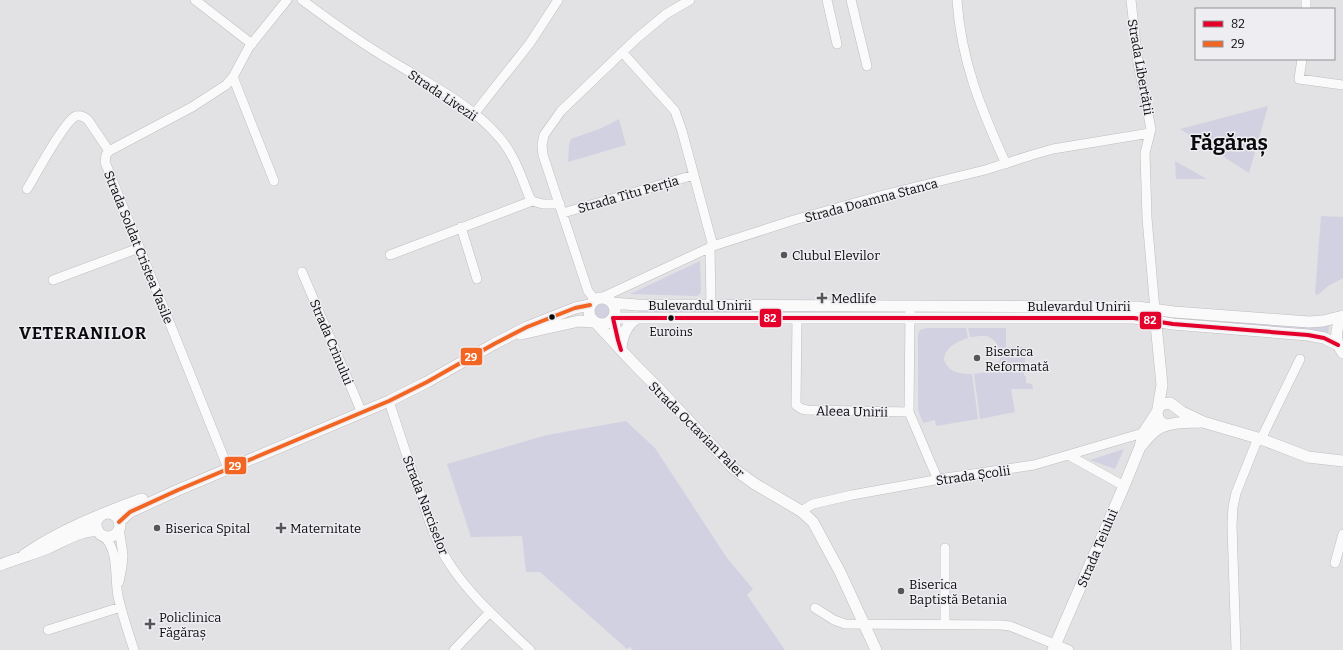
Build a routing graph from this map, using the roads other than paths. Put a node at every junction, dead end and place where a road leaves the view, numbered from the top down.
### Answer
1 (195, 0) edge
2 (287, 0) edge
3 (302, 0) edge
4 (558, 0) edge
5 (690, 0) edge
6 (827, 0) edge
7 (851, 0) edge
8 (957, 0) edge
9 (1131, 0) edge
10 (252, 44) junction
11 (837, 44) dead end
12 (622, 52) junction
13 (1302, 60) edge
14 (867, 66) dead end
15 (233, 77) junction
16 (1343, 85) edge
17 (474, 114) junction
18 (1150, 133) junction
19 (109, 151) junction
20 (1006, 164) junction
21 (694, 175) junction
22 (274, 181) dead end
23 (27, 189) dead end
24 (532, 201) junction
25 (561, 209) junction
26 (461, 227) junction
27 (712, 247) junction
28 (139, 248) junction
29 (390, 255) dead end
30 (302, 272) dead end
31 (477, 279) dead end
32 (53, 280) dead end
33 (599, 301) junction
34 (711, 305) junction
35 (860, 305) junction
36 (910, 306) junction
37 (1155, 310) junction
38 (1343, 316) edge
39 (613, 318) junction
40 (637, 318) junction
41 (797, 318) junction
42 (860, 318) junction
43 (910, 318) junction
44 (1156, 321) junction
45 (595, 323) junction
46 (511, 336) junction
47 (1341, 349) edge
48 (621, 350) junction
49 (1300, 359) dead end
50 (1162, 385) junction
51 (389, 401) junction
52 (1175, 406) junction
53 (1158, 410) junction
54 (909, 412) junction
55 (362, 413) junction
56 (1203, 422) junction
57 (1170, 424) junction
58 (1143, 433) junction
59 (1260, 439) junction
60 (1140, 447) junction
61 (1070, 456) junction
62 (1343, 461) edge
63 (228, 468) junction
64 (942, 479) junction
65 (1124, 486) junction
66 (178, 490) junction
67 (801, 511) junction
68 (103, 514) junction
69 (119, 525) junction
70 (100, 533) junction
71 (1343, 534) edge
72 (945, 548) dead end
73 (24, 555) junction
74 (1335, 563) dead end
75 (0, 565) edge
76 (117, 591) junction
77 (121, 607) junction
78 (815, 608) dead end
79 (490, 612) junction
80 (864, 624) junction
81 (945, 624) junction
82 (48, 630) dead end
83 (1055, 647) edge
84 (134, 650) edge
85 (454, 650) edge
86 (530, 650) edge
87 (876, 650) edge
88 (1069, 650) edge
89 (1236, 650) edge

1 - 10 street
2 - 10 street, Strada Soldat Cristea Vasile
3 - 17 street, Strada Livezii
4 - 17 street
5 - 12 street, Strada Titu Perția
6 - 11 street
7 - 14 street
8 - 20 street
9 - 18 street, Strada Libertății
10 - 15 street, Strada Soldat Cristea Vasile
12 - 21 street, Strada Titu Perția
12 - 25 street, Strada Titu Perția
13 - 16 street
15 - 19 street, Strada Soldat Cristea Vasile
15 - 22 street
17 - 24 street, Strada Livezii
18 - 20 street, Strada Doamna Stanca
18 - 37 street, Strada Libertății
19 - 23 street
19 - 28 street, Strada Soldat Cristea Vasile
20 - 27 street, Strada Doamna Stanca
21 - 25 street, Strada Titu Perția
21 - 27 street, Strada Titu Perția
24 - 25 street
24 - 26 street
25 - 33 street, Strada Titu Perția
26 - 29 street
26 - 31 street
27 - 33 street, Strada Doamna Stanca
27 - 34 street, Strada Titu Perția
28 - 32 street
28 - 63 street, Strada Soldat Cristea Vasile
30 - 55 street, Strada Crinului
33 - 34 main road, Bulevardul Unirii
33 - 39 main road
33 - 45 main road
33 - 46 main road, Strada Doamna Stanca
34 - 35 main road, Bulevardul Unirii
35 - 36 main road, Bulevardul Unirii
35 - 42 street
36 - 37 main road, Bulevardul Unirii
36 - 43 street
37 - 38 main road, Bulevardul Unirii
37 - 44 main road
38 - 47 main road, Bulevardul Unirii
39 - 40 main road, Bulevardul Unirii
39 - 45 main road
39 - 48 main road
40 - 41 main road, Bulevardul Unirii
40 - 48 main road
41 - 42 main road, Bulevardul Unirii
41 - 54 street, Aleea Unirii
42 - 43 main road, Bulevardul Unirii
43 - 44 main road, Bulevardul Unirii
43 - 54 street
44 - 47 main road, Bulevardul Unirii
44 - 50 main road
45 - 46 main road, Strada Doamna Stanca
45 - 48 main road, Strada Octavian Paler
46 - 51 main road, Strada Doamna Stanca
48 - 67 main road, Strada Octavian Paler
49 - 59 street
50 - 52 main road
50 - 53 main road
51 - 55 main road, Strada Doamna Stanca
51 - 79 street, Strada Narciselor
52 - 53 main road
52 - 56 main road
52 - 57 main road
53 - 57 main road
53 - 58 main road
54 - 64 street
55 - 63 main road, Strada Doamna Stanca
56 - 57 main road
56 - 59 main road
57 - 60 main road
58 - 60 main road
58 - 61 street, Strada Școlii
59 - 62 main road
59 - 89 street
60 - 65 main road, Strada Teiului
61 - 64 street, Strada Școlii
61 - 65 street
63 - 66 main road, Strada Doamna Stanca
64 - 67 street, Strada Școlii
65 - 83 main road, Strada Teiului
66 - 68 main road, Strada Doamna Stanca
66 - 69 main road, Strada Doamna Stanca
67 - 80 main road, Strada Octavian Paler
68 - 69 main road
68 - 70 main road
68 - 73 main road, Strada Doamna Stanca
69 - 70 main road
69 - 76 street
70 - 73 main road, Strada Doamna Stanca
70 - 76 street
71 - 74 street
72 - 81 street
73 - 75 main road, Strada Doamna Stanca
76 - 77 street
77 - 82 street
77 - 84 street
78 - 80 street
79 - 85 street
79 - 86 street, Strada Narciselor
80 - 81 street
80 - 87 main road, Strada Octavian Paler
81 - 83 street
83 - 88 street

